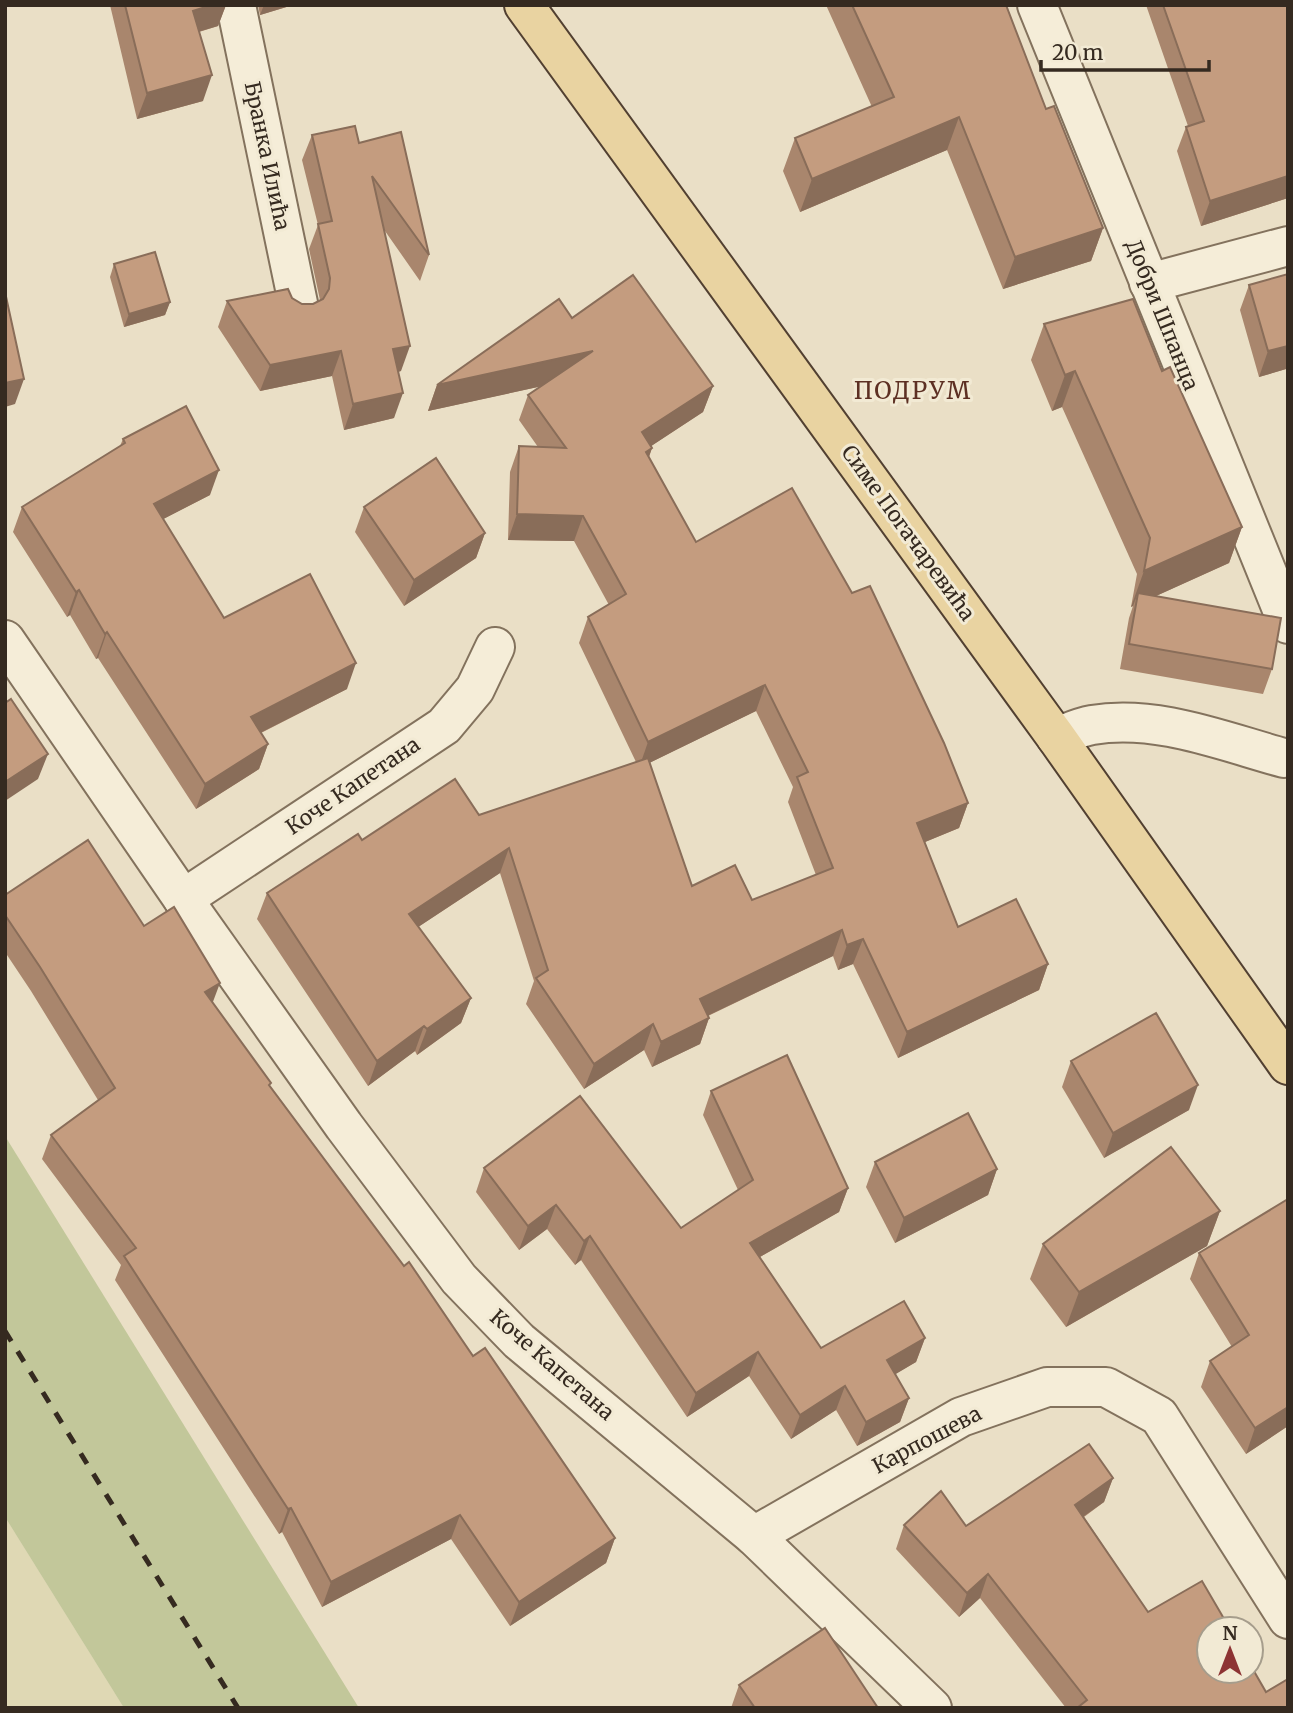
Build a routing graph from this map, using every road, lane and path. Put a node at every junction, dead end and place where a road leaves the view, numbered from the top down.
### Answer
1 (236, 5) edge
2 (524, 5) edge
3 (1037, 5) edge
4 (1288, 246) edge
5 (1149, 283) junction
6 (299, 307) edge
7 (1288, 624) edge
8 (5, 640) edge
9 (495, 647) dead end
10 (1056, 737) junction
11 (1286, 755) edge
12 (183, 899) junction
13 (1288, 1065) edge
14 (754, 1536) junction
15 (1288, 1619) edge
16 (932, 1708) edge

1 - 6 street, Бранка Илића
2 - 10 main road, Симе Погачаревића
3 - 5 street, Добри Шпанца
4 - 5 street
5 - 7 street, Добри Шпанца
8 - 12 street, Коче Капетана
9 - 12 street, Коче Капетана
10 - 11 street
10 - 13 main road, Симе Погачаревића
12 - 14 street, Коче Капетана
14 - 15 street, Карпошева
14 - 16 street, Коче Капетана

